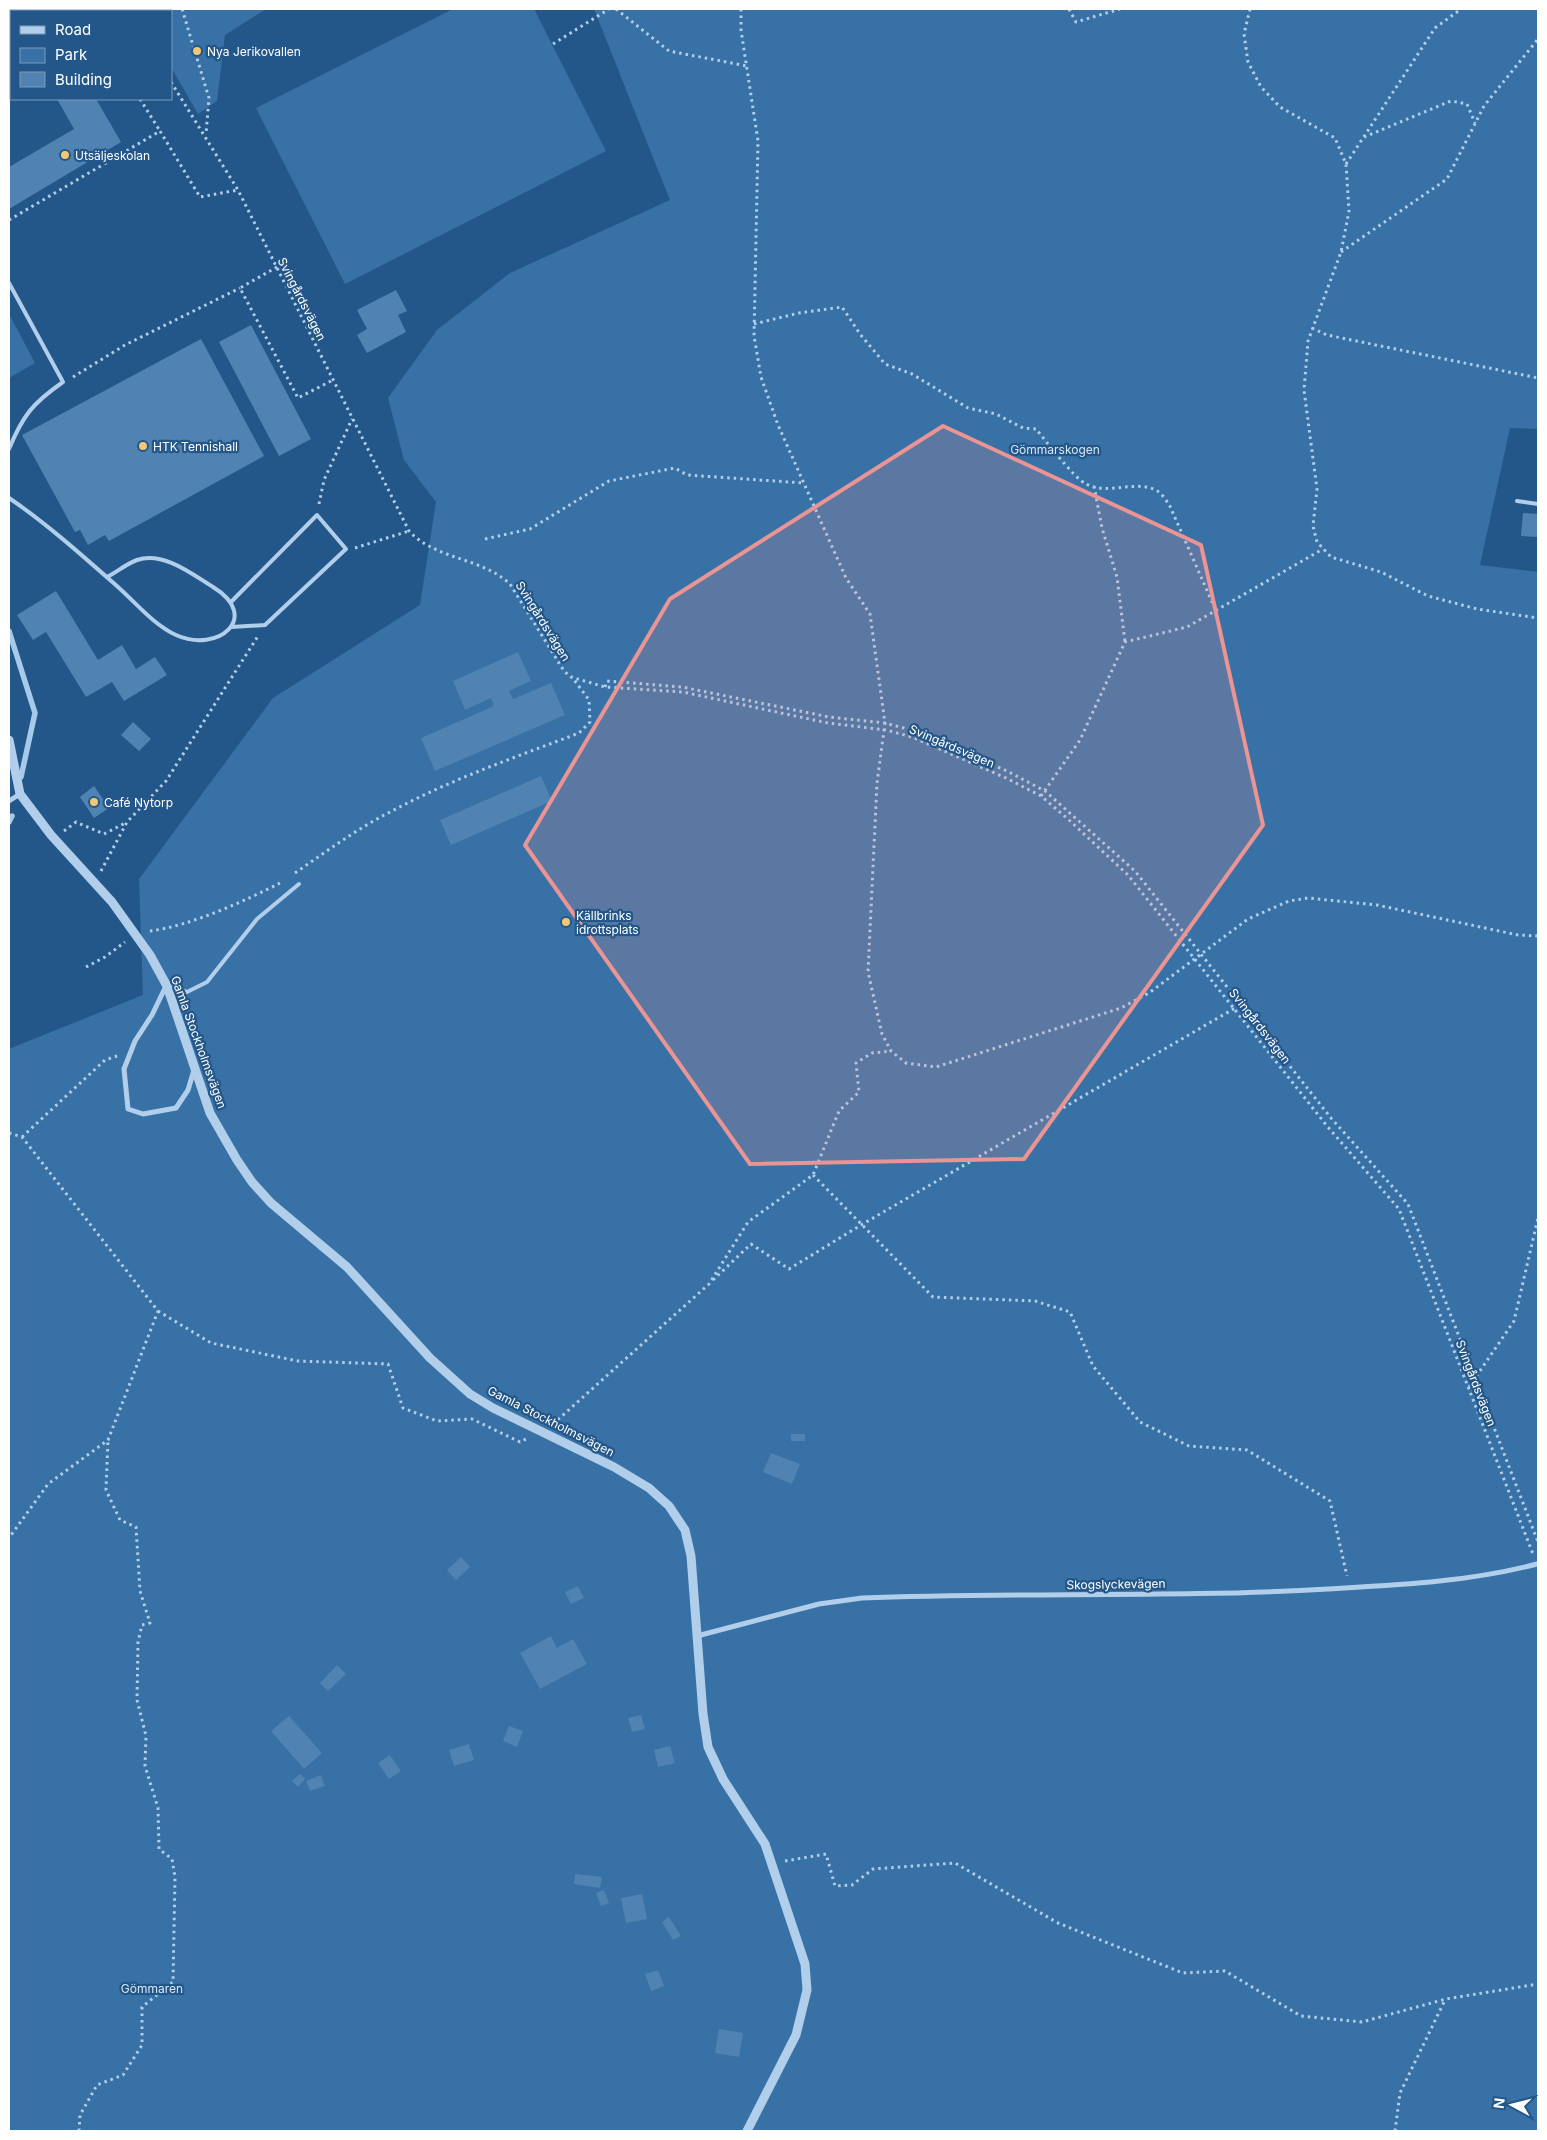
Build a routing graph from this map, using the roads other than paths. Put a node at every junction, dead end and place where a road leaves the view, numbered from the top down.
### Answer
1 (9, 283) edge
2 (9, 449) edge
3 (9, 498) edge
4 (1517, 501) dead end
5 (1538, 504) edge
6 (107, 578) junction
7 (230, 602) junction
8 (231, 627) junction
9 (9, 740) edge
10 (20, 794) junction
11 (9, 801) edge
12 (299, 884) dead end
13 (167, 986) junction
14 (195, 1067) junction
15 (1537, 1564) edge
16 (697, 1636) junction
17 (747, 2131) edge

1 - 2 lane
3 - 6 lane
4 - 5 lane
6 - 7 lane
6 - 8 lane
7 - 8 lane
7 - 8 lane
9 - 10 street, Gamla Stockholmsvägen
10 - 11 street
10 - 13 street, Gamla Stockholmsvägen
12 - 13 lane
13 - 14 street, Gamla Stockholmsvägen
13 - 14 street
14 - 16 street, Gamla Stockholmsvägen
15 - 16 street, Skogslyckevägen
16 - 17 street, Gamla Stockholmsvägen

